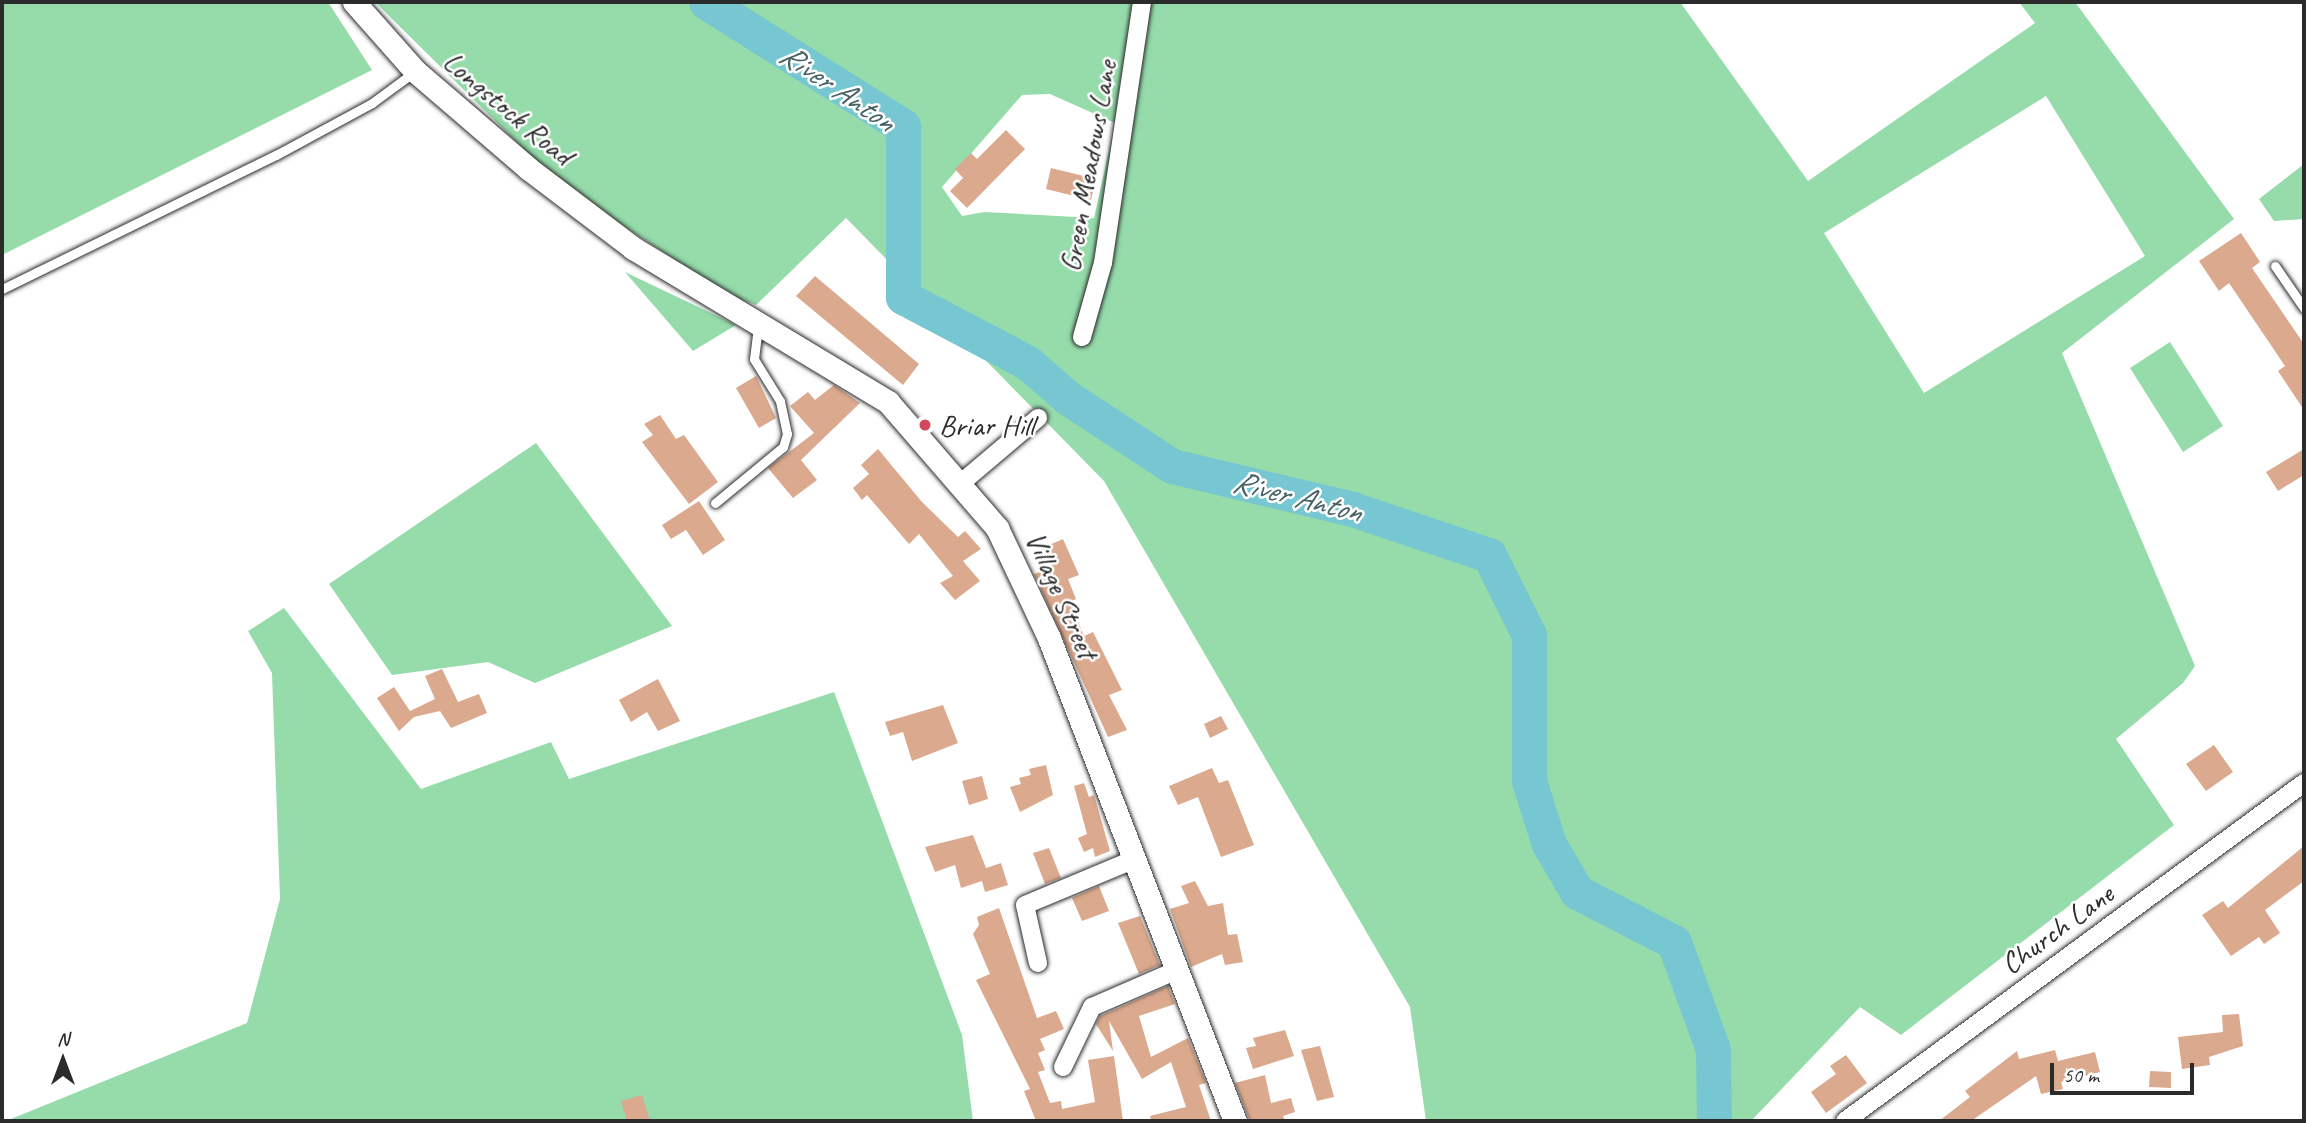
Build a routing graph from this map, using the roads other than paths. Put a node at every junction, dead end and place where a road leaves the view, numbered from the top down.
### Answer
1 (354, 2) edge
2 (1142, 2) edge
3 (415, 71) junction
4 (633, 248) joint
5 (2275, 266) dead end
6 (2, 289) edge
7 (2304, 308) edge
8 (759, 320) junction
9 (1082, 337) dead end
10 (1038, 418) dead end
11 (961, 483) junction
12 (715, 503) dead end
13 (2304, 783) edge
14 (1135, 859) junction
15 (1038, 963) dead end
16 (1178, 971) junction
17 (1063, 1066) dead end
18 (1235, 1121) edge
19 (1845, 1121) edge

1 - 3 street, Longstock Road
2 - 9 street, Green Meadows Lane
3 - 4 street, Longstock Road
3 - 6 lane
4 - 8 street, Village Street
5 - 7 lane
8 - 11 street, Village Street
8 - 12 lane
10 - 11 street
11 - 14 street, Village Street
13 - 19 street, Church Lane
14 - 15 street
14 - 16 street, Village Street
16 - 17 street
16 - 18 street, Village Street

